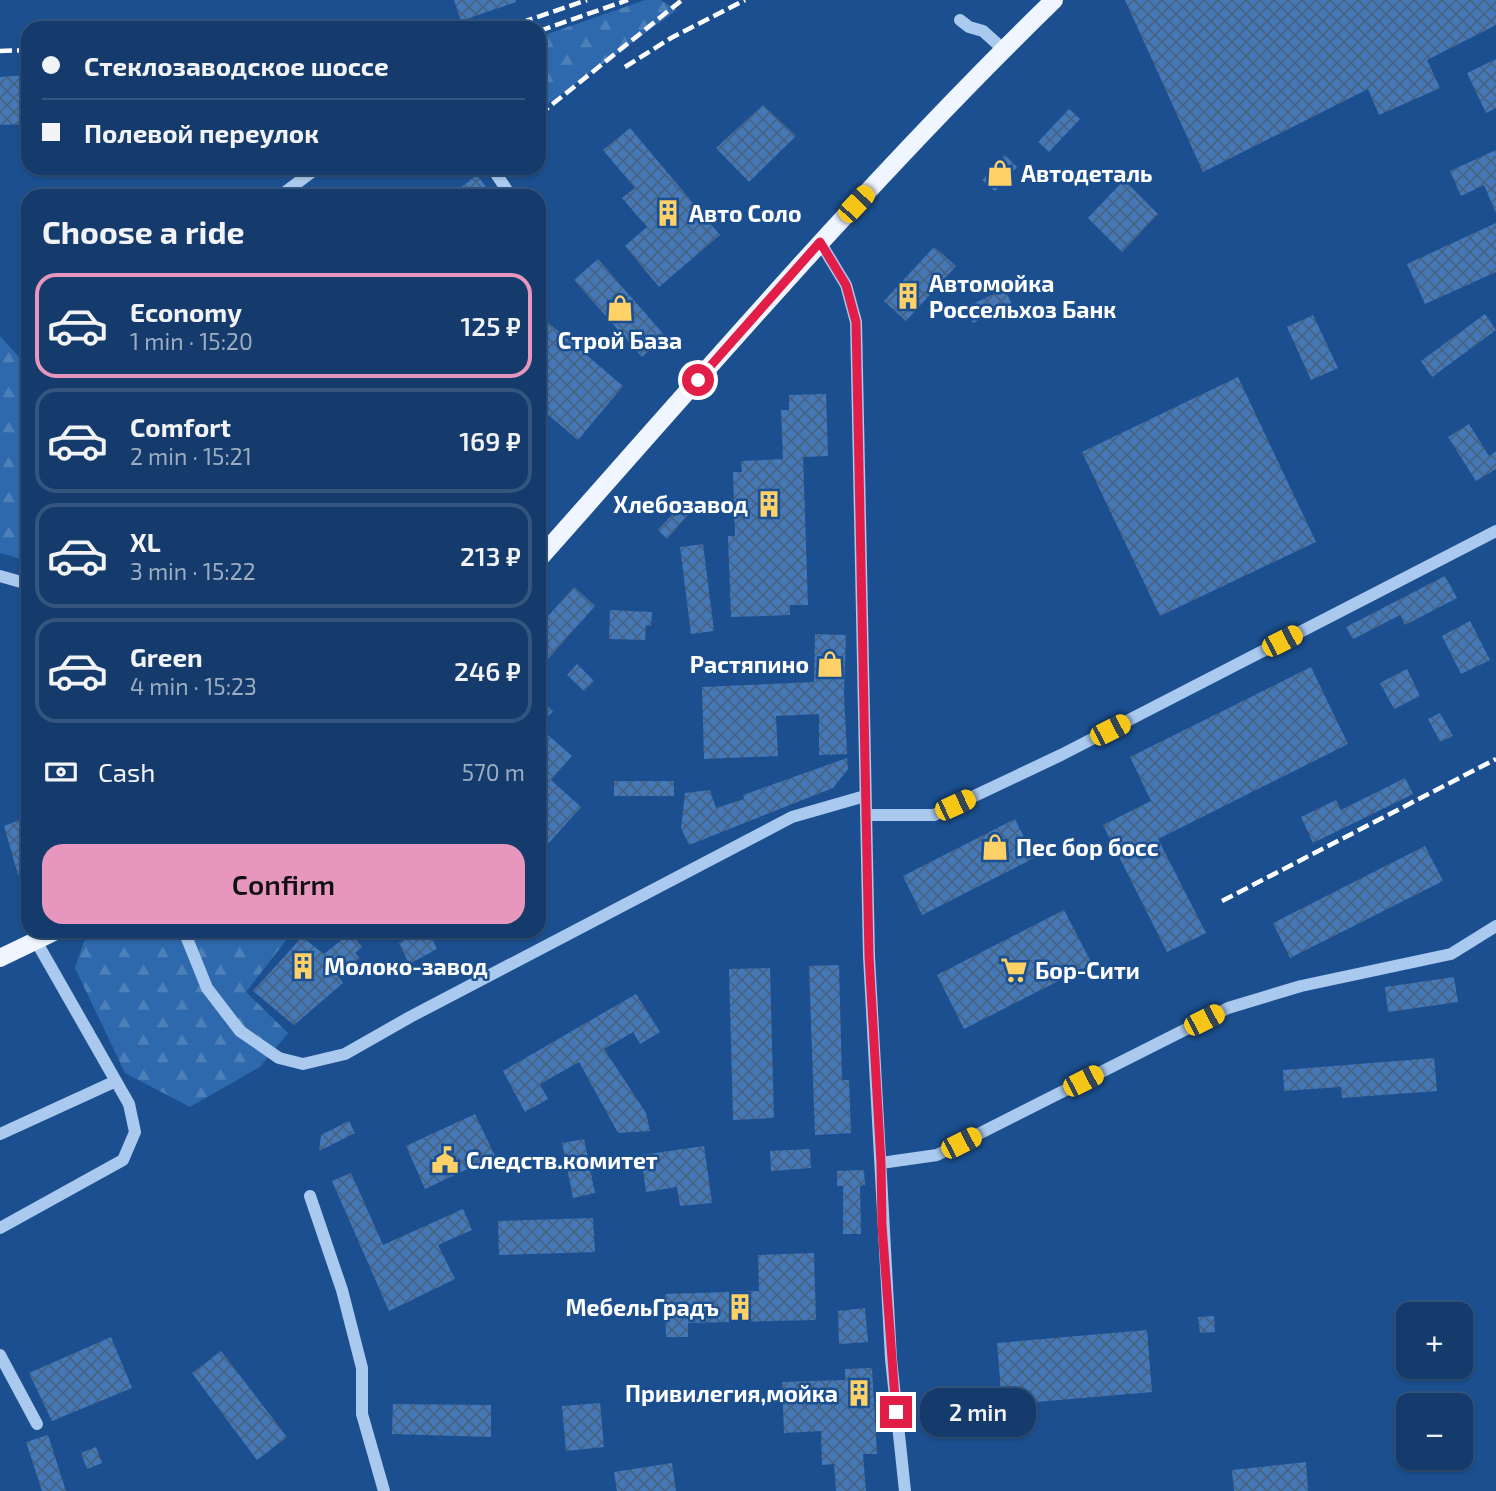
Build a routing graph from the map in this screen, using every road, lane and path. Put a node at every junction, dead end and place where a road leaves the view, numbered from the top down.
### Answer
1 (1054, 0) edge
2 (960, 20) dead end
3 (1003, 49) junction
4 (308, 175) edge
5 (289, 189) edge
6 (820, 242) junction
7 (1496, 531) edge
8 (546, 551) edge
9 (0, 576) edge
10 (21, 582) edge
11 (865, 796) junction
12 (866, 815) junction
13 (1496, 926) edge
14 (43, 938) edge
15 (187, 938) edge
16 (36, 942) junction
17 (0, 958) edge
18 (116, 1081) junction
19 (0, 1134) edge
20 (881, 1163) junction
21 (310, 1196) dead end
22 (0, 1228) edge
23 (0, 1355) edge
24 (37, 1424) dead end
25 (384, 1491) edge
26 (905, 1491) edge

1 - 3 main road
2 - 3 street
3 - 6 main road
4 - 5 street
6 - 8 main road
6 - 11 street
7 - 12 street
9 - 10 street
11 - 12 street
11 - 15 street
12 - 20 street
13 - 20 street
14 - 16 main road
16 - 17 main road
16 - 18 street
18 - 19 street
18 - 22 street
20 - 26 street
21 - 25 street
23 - 24 street

